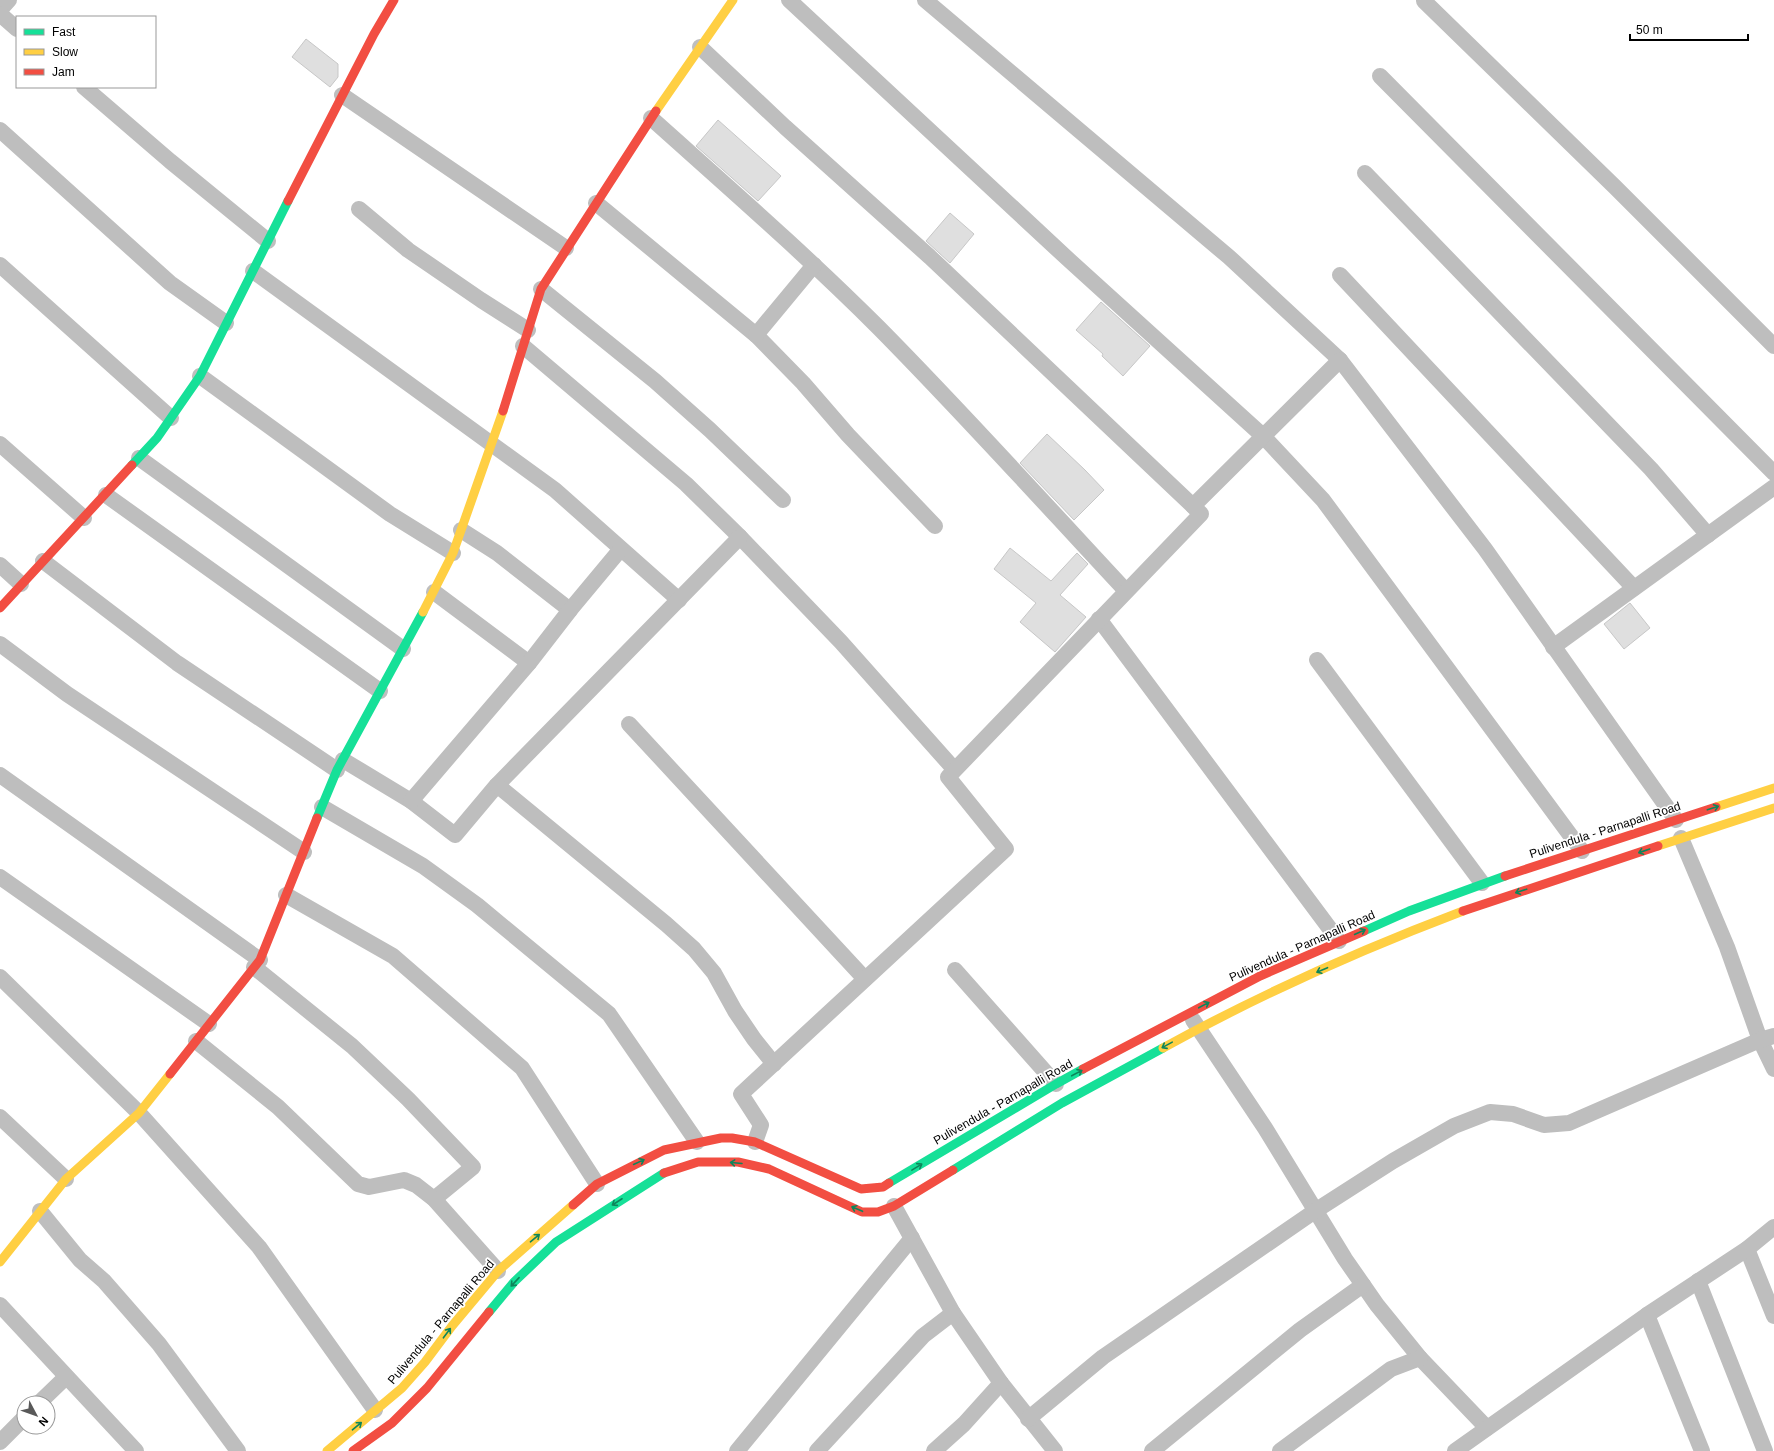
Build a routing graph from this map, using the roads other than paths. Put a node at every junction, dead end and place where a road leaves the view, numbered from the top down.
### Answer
1 (9, 0) edge
2 (394, 0) edge
3 (733, 0) edge
4 (789, 0) edge
5 (926, 0) edge
6 (1424, 1) edge
7 (0, 10) edge
8 (0, 14) edge
9 (16, 28) edge
10 (700, 47) junction
11 (1380, 76) dead end
12 (85, 88) edge
13 (342, 95) junction
14 (651, 118) junction
15 (0, 130) edge
16 (1365, 173) dead end
17 (596, 203) junction
18 (359, 209) dead end
19 (268, 241) junction
20 (566, 248) junction
21 (0, 265) edge
22 (814, 265) junction
23 (253, 271) junction
24 (1340, 275) dead end
25 (541, 289) junction
26 (226, 323) junction
27 (528, 330) junction
28 (756, 335) junction
29 (523, 346) junction
30 (1774, 346) edge
31 (1340, 360) junction
32 (200, 376) junction
33 (171, 418) junction
34 (1263, 436) junction
35 (0, 444) edge
36 (492, 445) junction
37 (139, 458) junction
38 (1774, 473) edge
39 (1774, 487) edge
40 (106, 495) junction
41 (783, 500) dead end
42 (1193, 506) junction
43 (84, 518) junction
44 (935, 526) dead end
45 (461, 530) junction
46 (1708, 535) junction
47 (740, 537) junction
48 (620, 550) junction
49 (453, 553) junction
50 (43, 561) junction
51 (0, 565) edge
52 (21, 584) junction
53 (1634, 588) junction
54 (1126, 591) junction
55 (434, 592) junction
56 (679, 600) junction
57 (0, 608) edge
58 (570, 610) junction
59 (1099, 619) junction
60 (0, 644) edge
61 (1553, 647) junction
62 (403, 649) junction
63 (1317, 660) dead end
64 (529, 663) junction
65 (380, 691) junction
66 (629, 724) dead end
67 (340, 765) junction
68 (954, 769) junction
69 (0, 774) edge
70 (497, 785) junction
71 (1774, 788) edge
72 (411, 801) junction
73 (322, 807) junction
74 (1774, 808) edge
75 (1676, 820) junction
76 (1681, 838) junction
77 (1582, 851) junction
78 (304, 852) junction
79 (0, 877) edge
80 (1482, 883) junction
81 (286, 895) junction
82 (1339, 941) junction
83 (257, 963) junction
84 (955, 970) dead end
85 (0, 977) edge
86 (865, 979) junction
87 (1189, 1013) junction
88 (210, 1024) junction
89 (1199, 1028) junction
90 (1767, 1038) edge
91 (196, 1040) junction
92 (774, 1064) junction
93 (1774, 1069) edge
94 (1056, 1084) junction
95 (139, 1113) junction
96 (0, 1117) edge
97 (697, 1142) junction
98 (755, 1142) junction
99 (66, 1179) junction
100 (597, 1184) junction
101 (889, 1197) junction
102 (434, 1199) junction
103 (40, 1211) junction
104 (1315, 1211) junction
105 (1774, 1227) edge
106 (912, 1238) junction
107 (1747, 1249) junction
108 (2, 1257) edge
109 (498, 1271) junction
110 (1698, 1281) junction
111 (1363, 1285) junction
112 (0, 1305) edge
113 (953, 1313) junction
114 (1647, 1315) junction
115 (1774, 1316) edge
116 (1420, 1358) junction
117 (66, 1377) junction
118 (1001, 1383) junction
119 (48, 1395) edge
120 (375, 1410) junction
121 (1028, 1419) junction
122 (16, 1426) edge
123 (1487, 1428) junction
124 (0, 1442) edge
125 (371, 1446) edge
126 (136, 1451) edge
127 (238, 1451) edge
128 (327, 1451) edge
129 (353, 1451) edge
130 (737, 1451) edge
131 (817, 1451) edge
132 (934, 1451) edge
133 (1055, 1451) edge
134 (1152, 1451) edge
135 (1280, 1451) edge
136 (1455, 1451) edge
137 (1702, 1451) edge
138 (1764, 1451) edge

1 - 7 street
2 - 13 main road
3 - 10 main road
4 - 34 street
5 - 31 street
6 - 30 street
8 - 9 street
10 - 14 main road
10 - 42 street
11 - 38 street
12 - 19 street
13 - 19 main road
13 - 20 street
14 - 17 main road
14 - 22 street
15 - 26 street
16 - 46 street
17 - 20 main road
17 - 28 street
18 - 27 street
19 - 23 main road
20 - 25 main road
21 - 33 street
22 - 28 street
22 - 54 street
23 - 26 main road
23 - 36 street
24 - 53 street
25 - 27 main road
25 - 41 street
26 - 32 main road
27 - 29 main road
28 - 44 street
29 - 36 main road
29 - 47 street
31 - 34 street
31 - 61 street
32 - 33 main road
32 - 49 street
33 - 37 main road
34 - 42 street
34 - 77 street
35 - 43 street
36 - 45 main road
36 - 48 street
37 - 40 main road
37 - 62 street
39 - 46 street
40 - 43 main road
40 - 65 street
42 - 54 street
43 - 50 main road
45 - 49 main road
45 - 58 street
46 - 53 street
47 - 56 street
47 - 68 street
48 - 56 street
48 - 58 street
49 - 55 main road
50 - 52 main road
50 - 67 street
51 - 52 street
52 - 57 main road
53 - 61 street
54 - 59 street
55 - 62 main road
55 - 64 street
56 - 70 street
58 - 64 street
59 - 68 street
59 - 82 street
60 - 78 street
61 - 75 street
62 - 65 main road
63 - 80 street
64 - 72 street
65 - 67 main road
66 - 86 street
67 - 72 street
67 - 73 main road
68 - 86 street
69 - 83 street
70 - 72 street
70 - 92 street
75 -> 71 main road, Pulivendula - Parnapalli Road
73 - 78 main road
73 - 97 street
74 - 76 main road, Pulivendula - Parnapalli Road
75 - 76 main road
75 - 77 main road, Pulivendula - Parnapalli Road
76 -> 89 main road, Pulivendula - Parnapalli Road
76 - 90 street
77 - 80 main road, Pulivendula - Parnapalli Road
78 - 81 main road
79 - 88 street
82 -> 80 main road, Pulivendula - Parnapalli Road
81 - 83 main road
81 - 100 street
87 -> 82 main road, Pulivendula - Parnapalli Road
83 - 88 main road
83 - 102 street
84 - 94 street
85 - 95 street
86 - 92 street
87 - 89 street
94 -> 87 main road, Pulivendula - Parnapalli Road
88 - 91 main road
89 -> 101 main road, Pulivendula - Parnapalli Road
89 - 104 street
90 - 93 street
90 - 104 street
91 - 95 main road
91 - 102 street
92 - 98 street
101 -> 94 main road, Pulivendula - Parnapalli Road
95 - 99 main road
95 - 120 street
96 - 99 street
97 - 98 main road, Pulivendula - Parnapalli Road
100 -> 97 main road, Pulivendula - Parnapalli Road
98 - 101 main road, Pulivendula - Parnapalli Road
99 - 103 main road
109 -> 100 main road, Pulivendula - Parnapalli Road
101 - 106 street
101 -> 125 main road, Pulivendula - Parnapalli Road
102 - 109 street
103 - 108 main road
103 - 127 street
104 - 111 street
104 - 121 street
105 - 107 street
106 - 113 street
106 - 130 street
107 - 110 street
107 - 115 street
120 -> 109 main road, Pulivendula - Parnapalli Road
110 - 114 street
110 - 138 street
111 - 116 street
111 - 134 street
112 - 117 street
113 - 118 street
113 - 131 street
114 - 123 street
114 - 137 street
116 - 123 street
116 - 135 street
117 - 119 street
117 - 126 street
118 - 121 street
118 - 132 street
128 -> 120 main road, Pulivendula - Parnapalli Road
121 - 133 street
122 - 124 street
123 - 136 street
125 - 129 main road, Pulivendula - Parnapalli Road

